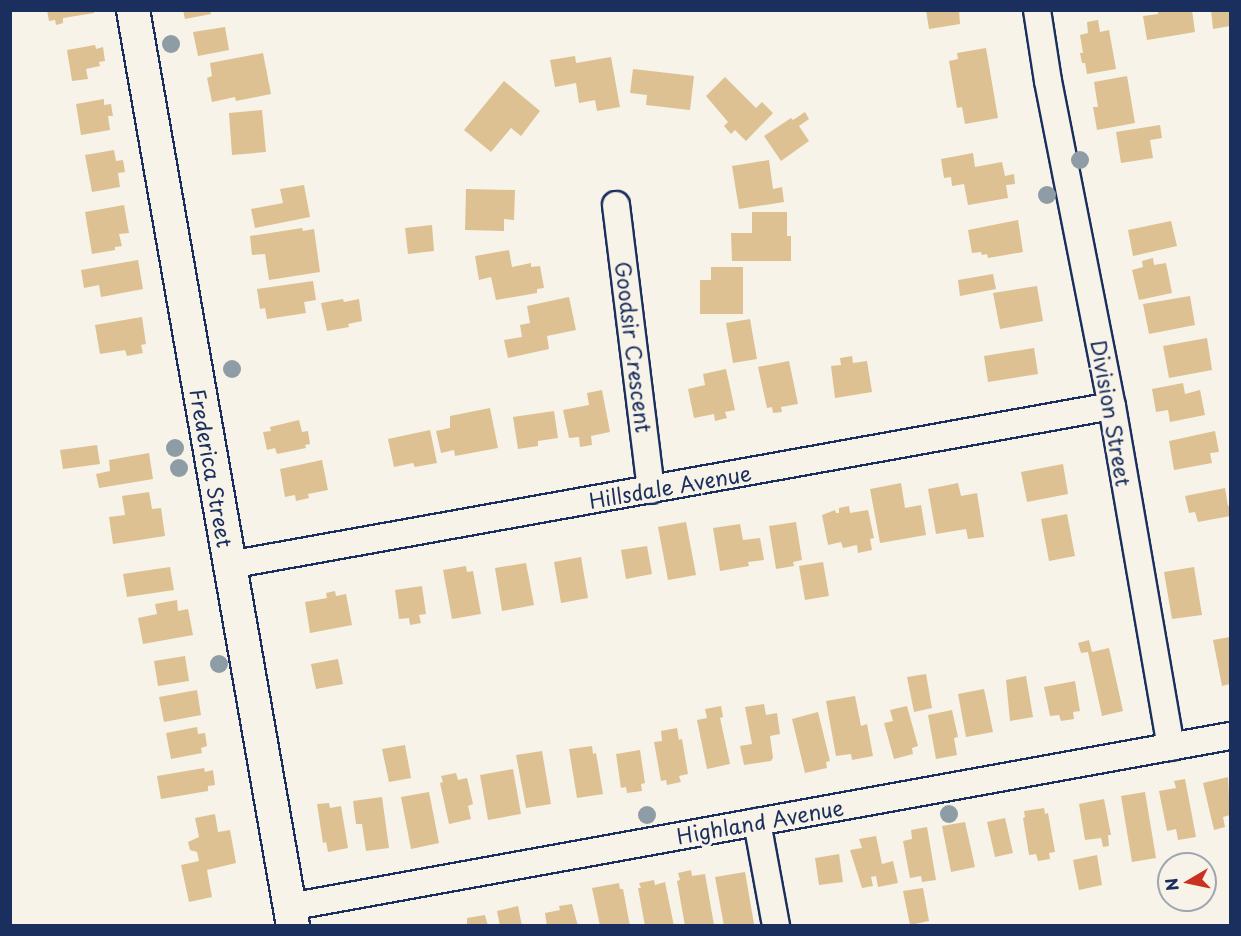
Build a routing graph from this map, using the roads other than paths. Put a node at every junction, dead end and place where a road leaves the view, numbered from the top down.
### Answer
1 (134, 10) edge
2 (1037, 10) edge
3 (616, 205) dead end
4 (1112, 406) junction
5 (651, 490) junction
6 (229, 565) junction
7 (1230, 736) edge
8 (1171, 747) junction
9 (757, 822) junction
10 (291, 916) edge
11 (776, 926) edge

1 - 6 street, Frederica Street
2 - 4 street, Division Street
3 - 5 street, Goodsir Crescent
4 - 5 street, Hillsdale Avenue
4 - 8 street, Division Street
5 - 6 street, Hillsdale Avenue
6 - 10 street, Frederica Street
7 - 8 street, Highland Avenue
8 - 9 street, Highland Avenue
9 - 10 street, Highland Avenue
9 - 11 street

